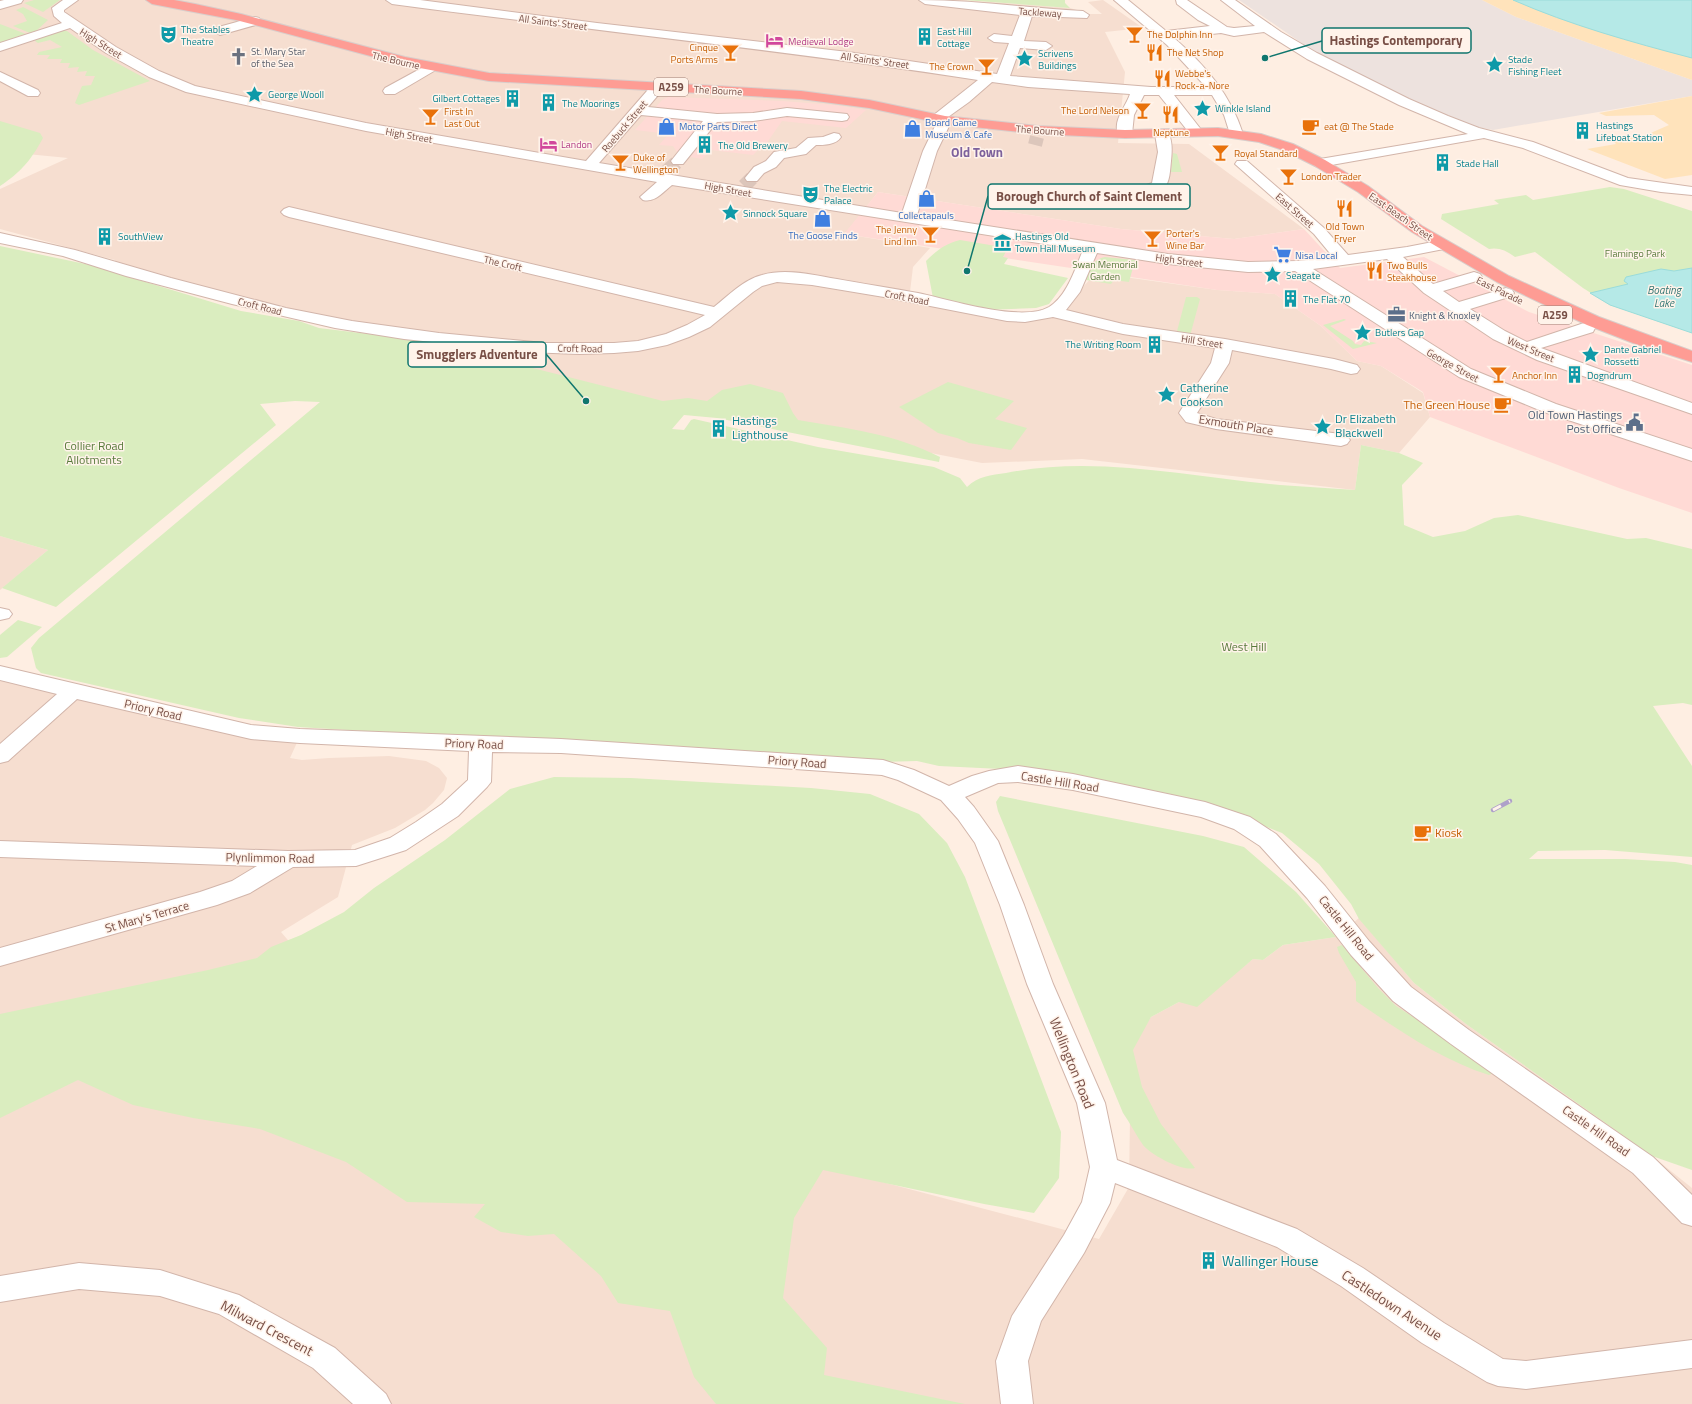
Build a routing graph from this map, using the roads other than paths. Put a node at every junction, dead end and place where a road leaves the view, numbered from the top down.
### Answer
1 (17, 0) edge
2 (72, 0) edge
3 (152, 0) edge
4 (392, 0) edge
5 (925, 0) edge
6 (1120, 0) edge
7 (1227, 0) edge
8 (175, 1) edge
9 (1181, 1) edge
10 (0, 5) edge
11 (1027, 12) junction
12 (1082, 15) dead end
13 (255, 21) junction
14 (72, 24) junction
15 (1266, 28) junction
16 (1221, 29) junction
17 (220, 31) dead end
18 (1165, 34) junction
19 (993, 38) dead end
20 (20, 40) junction
21 (1018, 42) junction
22 (1046, 46) dead end
23 (0, 47) edge
24 (38, 49) dead end
25 (429, 68) junction
26 (400, 74) dead end
27 (0, 76) edge
28 (415, 77) junction
29 (988, 78) junction
30 (1002, 80) junction
31 (658, 87) junction
32 (390, 91) dead end
33 (1138, 91) junction
34 (1216, 91) junction
35 (1164, 92) junction
36 (33, 93) dead end
37 (637, 110) junction
38 (842, 117) dead end
39 (713, 118) junction
40 (941, 119) junction
41 (1196, 132) junction
42 (1483, 133) junction
43 (1125, 134) junction
44 (1162, 134) junction
45 (1236, 134) junction
46 (834, 137) dead end
47 (678, 161) tunnel mouth
48 (1320, 162) junction
49 (1242, 164) dead end
50 (590, 165) junction
51 (1338, 175) junction
52 (665, 176) junction
53 (745, 185) junction
54 (1692, 191) edge
55 (1105, 192) dead end
56 (648, 197) dead end
57 (290, 212) dead end
58 (908, 219) junction
59 (0, 238) edge
60 (1444, 245) junction
61 (1092, 247) junction
62 (1424, 248) junction
63 (1390, 254) junction
64 (1344, 260) junction
65 (1298, 266) junction
66 (1474, 277) junction
67 (1430, 290) junction
68 (1506, 293) junction
69 (1456, 308) junction
70 (1054, 312) junction
71 (718, 313) junction
72 (1586, 328) junction
73 (1226, 344) junction
74 (1526, 348) junction
75 (1692, 357) edge
76 (1692, 365) edge
77 (1350, 369) dead end
78 (1692, 409) edge
79 (1341, 440) dead end
80 (1692, 454) edge
81 (0, 673) edge
82 (73, 692) junction
83 (481, 744) junction
84 (0, 756) edge
85 (948, 795) junction
86 (0, 849) edge
87 (288, 859) junction
88 (0, 956) edge
89 (1104, 1167) junction
90 (1692, 1214) edge
91 (0, 1289) edge
92 (1692, 1354) edge
93 (375, 1404) edge
94 (1017, 1404) edge

1 - 10 street
2 - 14 street, High Street
3 - 8 highway, The Bourne / A259
4 - 29 street, All Saints' Street
5 - 11 street, Tackleway
6 - 18 street
7 - 15 street
8 - 13 highway, The Bourne / A259
9 - 16 street
11 - 12 street, Tackleway
11 - 21 street
13 - 17 street
13 - 25 highway, The Bourne / A259
14 - 20 street
14 - 50 street, High Street
15 - 16 street
15 - 42 street
16 - 18 street
18 - 34 street
19 - 21 street
20 - 23 street
20 - 24 street
21 - 22 street
21 - 30 street
25 - 28 street
25 - 31 highway, The Bourne / A259
26 - 28 street
27 - 36 street
28 - 32 street
29 - 30 street, All Saints' Street
29 - 40 street
30 - 33 street, All Saints' Street
31 - 37 street, Roebuck Street
31 - 40 highway, The Bourne / A259
33 - 35 street, All Saints' Street
33 - 43 street
34 - 35 street, All Saints' Street
34 - 45 street
35 - 41 street
37 - 39 street
37 - 50 street, Roebuck Street
38 - 39 street
39 - 47 street
40 - 43 highway, The Bourne / A259
40 - 58 street
41 - 44 highway, The Bourne / A259
41 - 45 highway, East Beach Street / A259
42 - 48 street
42 - 54 street
43 - 44 highway, The Bourne / A259
44 - 55 street
45 - 48 highway, East Beach Street / A259
46 - 53 street
48 - 51 highway, East Beach Street / A259
49 - 64 street, East Street
50 - 52 street, High Street
51 - 60 highway, East Beach Street / A259
51 - 62 highway, East Beach Street / A259
52 - 53 street, High Street
52 - 56 street
53 - 58 street, High Street
57 - 71 street, The Croft
58 - 61 street, High Street
59 - 71 street, Croft Road
60 - 62 street, High Street
60 - 75 highway, East Parade / A259
61 - 65 street, High Street
61 - 70 street
62 - 63 street, High Street
62 - 66 highway, East Parade / A259
63 - 64 street, High Street
63 - 67 street, West Street
64 - 65 street, High Street
65 - 80 street, George Street
66 - 67 street
66 - 68 highway, East Parade / A259
67 - 69 street, West Street
68 - 69 street
68 - 72 highway, East Parade / A259
69 - 74 street, West Street
70 - 71 street, Croft Road
70 - 73 street, Hill Street
72 - 74 street
72 - 76 highway, East Parade / A259
73 - 77 street, Hill Street
73 - 79 street, Exmouth Place
74 - 78 street, West Street
81 - 82 street, Priory Road
82 - 83 street, Priory Road
82 - 84 street
83 - 85 street, Priory Road
83 - 87 street, Plynlimmon Road
85 - 89 street, Wellington Road
85 - 90 street, Castle Hill Road
86 - 87 street, Plynlimmon Road
87 - 88 street, St Mary's Terrace
89 - 92 street, Castledown Avenue
89 - 94 street, Wellington Road
91 - 93 street, Milward Crescent

